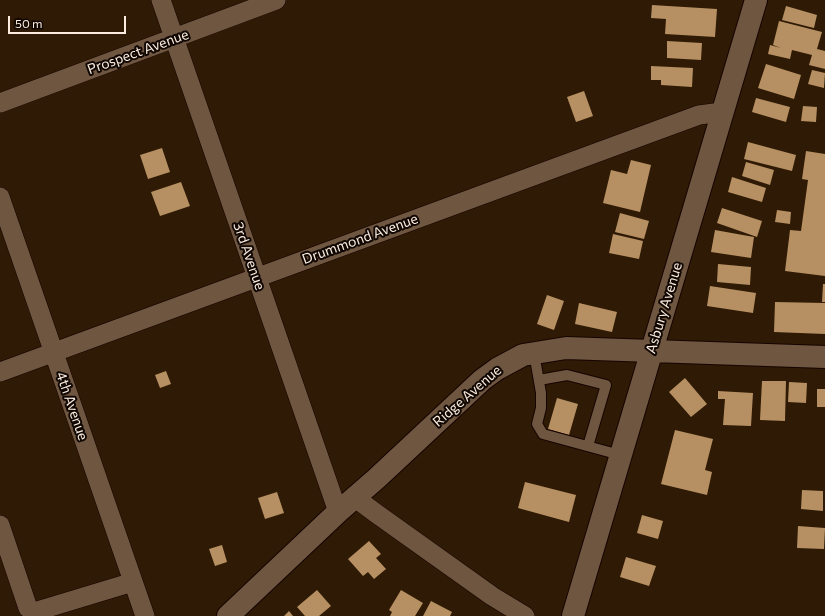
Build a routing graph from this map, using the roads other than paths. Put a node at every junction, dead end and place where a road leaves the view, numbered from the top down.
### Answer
1 (161, 0) edge
2 (276, 0) edge
3 (756, 0) edge
4 (174, 39) junction
5 (0, 103) edge
6 (722, 112) junction
7 (0, 197) edge
8 (256, 277) junction
9 (651, 352) junction
10 (54, 353) junction
11 (534, 354) junction
12 (825, 357) edge
13 (0, 372) edge
14 (539, 380) junction
15 (588, 446) junction
16 (620, 455) junction
17 (354, 497) junction
18 (338, 512) junction
19 (0, 525) edge
20 (132, 582) junction
21 (145, 616) edge
22 (228, 616) edge
23 (525, 616) edge
24 (573, 616) edge

1 - 4 street, 3rd Avenue
2 - 4 street, Prospect Avenue
3 - 6 street, Asbury Avenue
4 - 5 street, Prospect Avenue
4 - 8 street, 3rd Avenue
6 - 8 street, Drummond Avenue
6 - 9 street, Asbury Avenue
7 - 10 street, 4th Avenue
8 - 10 street, Drummond Avenue
8 - 18 street, 3rd Avenue
9 - 11 street, Ridge Avenue
9 - 12 street, Ridge Avenue
9 - 16 street, Asbury Avenue
10 - 13 street, Drummond Avenue
10 - 20 street, 4th Avenue
11 - 14 lane
11 - 17 street, Ridge Avenue
14 - 15 lane
14 - 15 lane
15 - 16 lane
16 - 24 street, Asbury Avenue
17 - 18 street, Ridge Avenue
17 - 23 street
18 - 22 street, Ridge Avenue
19 - 20 street
20 - 21 street, 4th Avenue

